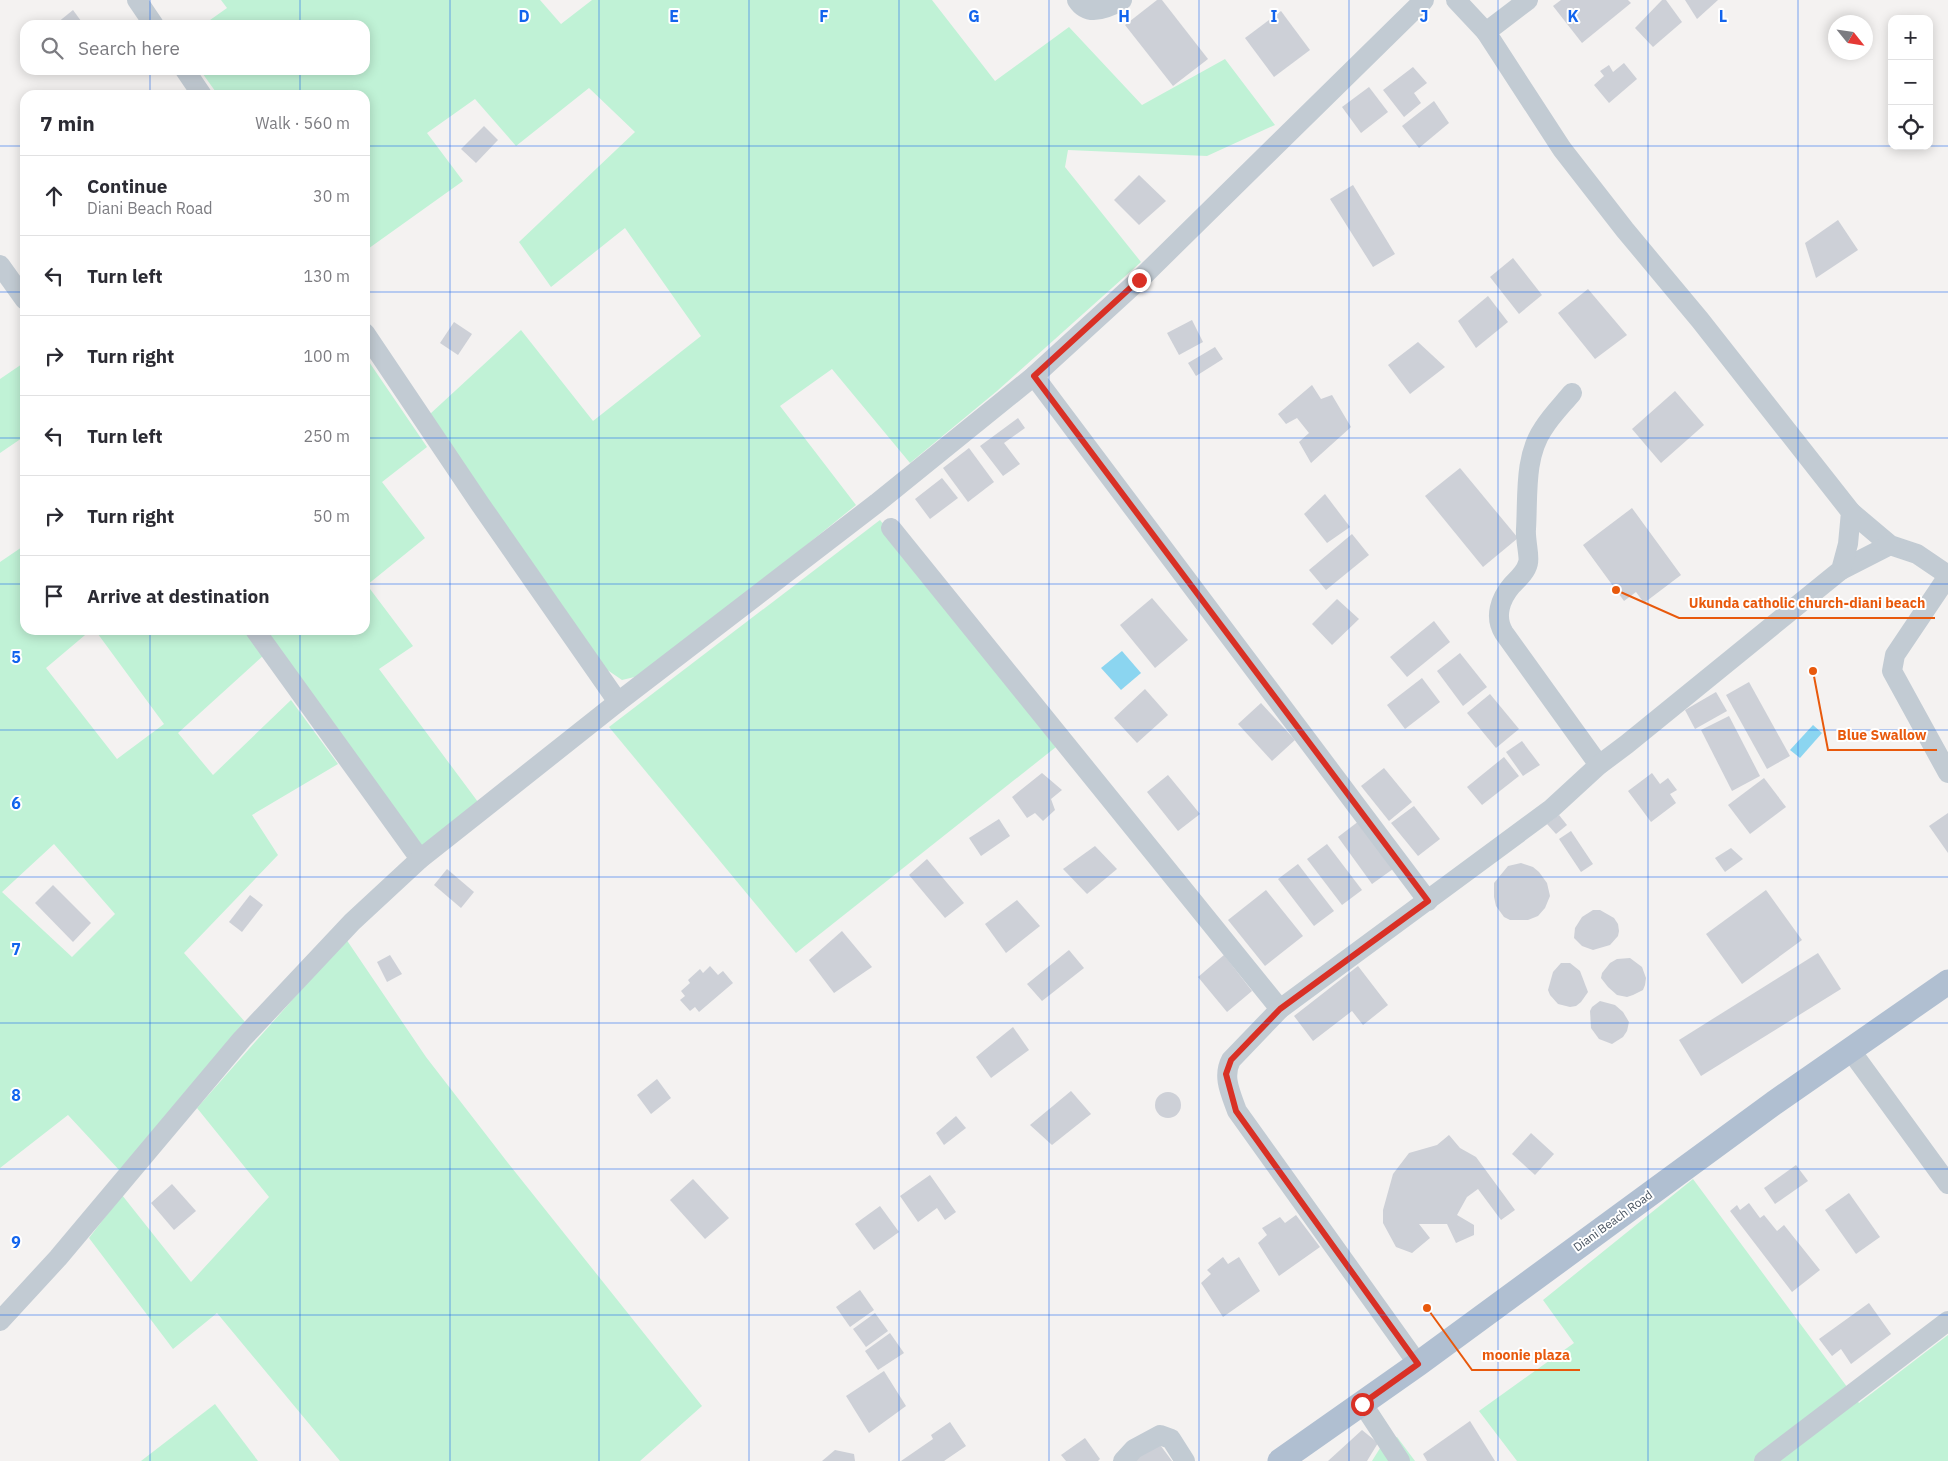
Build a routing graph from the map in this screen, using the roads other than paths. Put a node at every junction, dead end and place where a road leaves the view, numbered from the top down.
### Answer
1 (137, 0) edge
2 (1077, 0) edge
3 (1122, 0) edge
4 (1424, 0) edge
5 (1456, 0) edge
6 (1528, 0) edge
7 (151, 20) edge
8 (1486, 32) junction
9 (188, 75) edge
10 (199, 90) edge
11 (0, 265) edge
12 (20, 293) edge
13 (370, 340) edge
14 (1034, 376) junction
15 (1572, 393) dead end
16 (1851, 512) junction
17 (891, 528) dead end
18 (1890, 545) junction
19 (1840, 570) junction
20 (1948, 576) edge
21 (259, 635) edge
22 (618, 702) junction
23 (1599, 765) junction
24 (1948, 773) edge
25 (420, 859) junction
26 (1428, 901) junction
27 (1948, 982) edge
28 (1280, 1009) junction
29 (1850, 1050) junction
30 (1948, 1184) edge
31 (0, 1321) edge
32 (1948, 1321) edge
33 (1418, 1364) junction
34 (1362, 1404) junction
35 (1123, 1461) edge
36 (1185, 1461) edge
37 (1280, 1461) edge
38 (1400, 1461) edge
39 (1764, 1461) edge

1 - 7 street
2 - 3 street
4 - 14 street
5 - 8 street
6 - 8 street
8 - 16 street
9 - 10 street
11 - 12 street
13 - 22 street
14 - 22 street
14 - 26 street
15 - 23 street
16 - 18 street
16 - 19 street
17 - 28 street
18 - 19 street
18 - 20 street
19 - 23 street
20 - 24 street
21 - 25 street
22 - 25 street
23 - 26 street
25 - 31 street
26 - 28 street
27 - 29 main road, Diani Beach Road
28 - 33 street
29 - 30 street
29 - 33 main road, Diani Beach Road
32 - 39 street
33 - 34 main road, Diani Beach Road
34 - 37 main road, Diani Beach Road
34 - 38 street
35 - 36 street

